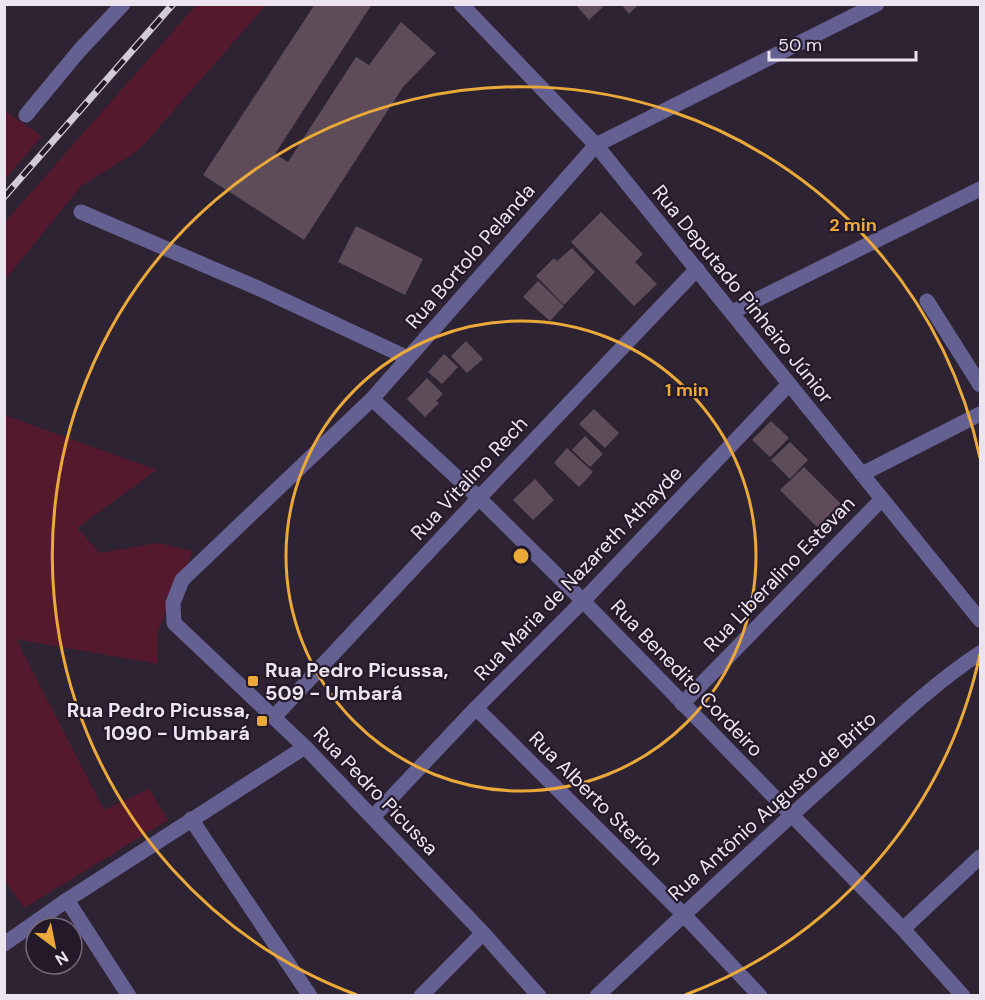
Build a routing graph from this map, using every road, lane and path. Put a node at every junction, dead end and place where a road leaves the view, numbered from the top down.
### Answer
1 (123, 4) edge
2 (460, 4) edge
3 (877, 4) edge
4 (26, 115) dead end
5 (596, 145) junction
6 (981, 189) edge
7 (81, 212) dead end
8 (697, 269) junction
9 (927, 301) dead end
10 (732, 312) junction
11 (408, 358) junction
12 (789, 384) junction
13 (981, 385) edge
14 (372, 399) junction
15 (981, 414) edge
16 (862, 474) junction
17 (479, 498) junction
18 (882, 499) junction
19 (583, 601) junction
20 (981, 620) edge
21 (174, 623) joint
22 (981, 653) edge
23 (682, 704) junction
24 (476, 708) junction
25 (274, 717) junction
26 (305, 747) junction
27 (792, 814) junction
28 (373, 817) junction
29 (191, 819) junction
30 (981, 856) edge
31 (67, 900) junction
32 (684, 915) junction
33 (903, 929) junction
34 (483, 933) junction
35 (4, 944) edge
36 (129, 996) edge
37 (310, 996) edge
38 (421, 996) edge
39 (538, 996) edge
40 (597, 996) edge
41 (760, 996) edge
42 (963, 996) edge

1 - 4 street
2 - 5 street, Rua Deputado Pinheiro Júnior
3 - 5 street, Rua Bortolo Pelanda
5 - 8 street, Rua Deputado Pinheiro Júnior
5 - 11 street, Rua Bortolo Pelanda
6 - 10 street
7 - 11 street
8 - 10 street, Rua Deputado Pinheiro Júnior
8 - 17 street, Rua Vitalino Rech
9 - 13 street
10 - 12 street, Rua Deputado Pinheiro Júnior
11 - 14 street, Rua Bortolo Pelanda
12 - 16 street, Rua Deputado Pinheiro Júnior
12 - 19 street, Rua Maria de Nazareth Athayde
14 - 17 street, Rua Benedito Cordeiro
14 - 21 street, Rua Bortolo Pelanda
15 - 16 street
16 - 18 street, Rua Deputado Pinheiro Júnior
17 - 19 street, Rua Benedito Cordeiro
17 - 25 street, Rua Vitalino Rech
18 - 20 street, Rua Deputado Pinheiro Júnior
18 - 23 street, Rua Liberalino Estevan
19 - 23 street, Rua Benedito Cordeiro
19 - 24 street, Rua Maria de Nazareth Athayde
21 - 25 street, Rua Pedro Picussa
22 - 27 street, Rua Antônio Augusto de Brito
23 - 27 street, Rua Benedito Cordeiro
24 - 28 street, Rua Maria de Nazareth Athayde
24 - 32 street, Rua Alberto Sterion
25 - 26 street, Rua Pedro Picussa
26 - 28 street, Rua Pedro Picussa
26 - 29 street
27 - 32 street, Rua Antônio Augusto de Brito
27 - 33 street, Rua Benedito Cordeiro
28 - 34 street, Rua Pedro Picussa
29 - 31 street
29 - 37 street
30 - 33 street
31 - 35 street
31 - 36 street
32 - 40 street, Rua Antônio Augusto de Brito
32 - 41 street, Rua Alberto Sterion
33 - 42 street, Rua Benedito Cordeiro
34 - 38 street
34 - 39 street, Rua Pedro Picussa

